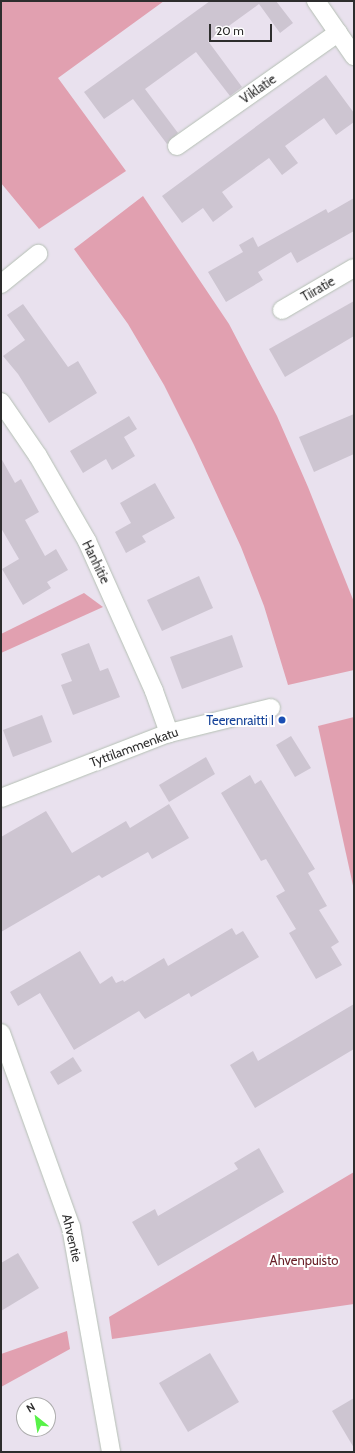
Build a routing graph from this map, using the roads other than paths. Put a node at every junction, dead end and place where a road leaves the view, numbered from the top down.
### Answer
1 (316, 1) edge
2 (338, 33) junction
3 (354, 56) edge
4 (177, 146) dead end
5 (38, 254) dead end
6 (354, 268) edge
7 (1, 284) edge
8 (282, 310) dead end
9 (1, 402) edge
10 (270, 708) dead end
11 (169, 733) junction
12 (1, 798) edge
13 (1, 1033) edge
14 (111, 1452) edge

1 - 2 street
2 - 3 street
2 - 4 street, Viklatie
5 - 7 street
6 - 8 street, Tiiratie
9 - 11 street, Hanhitie
10 - 11 street, Tyttilammenkatu
11 - 12 street, Tyttilammenkatu
13 - 14 street, Ahventie

